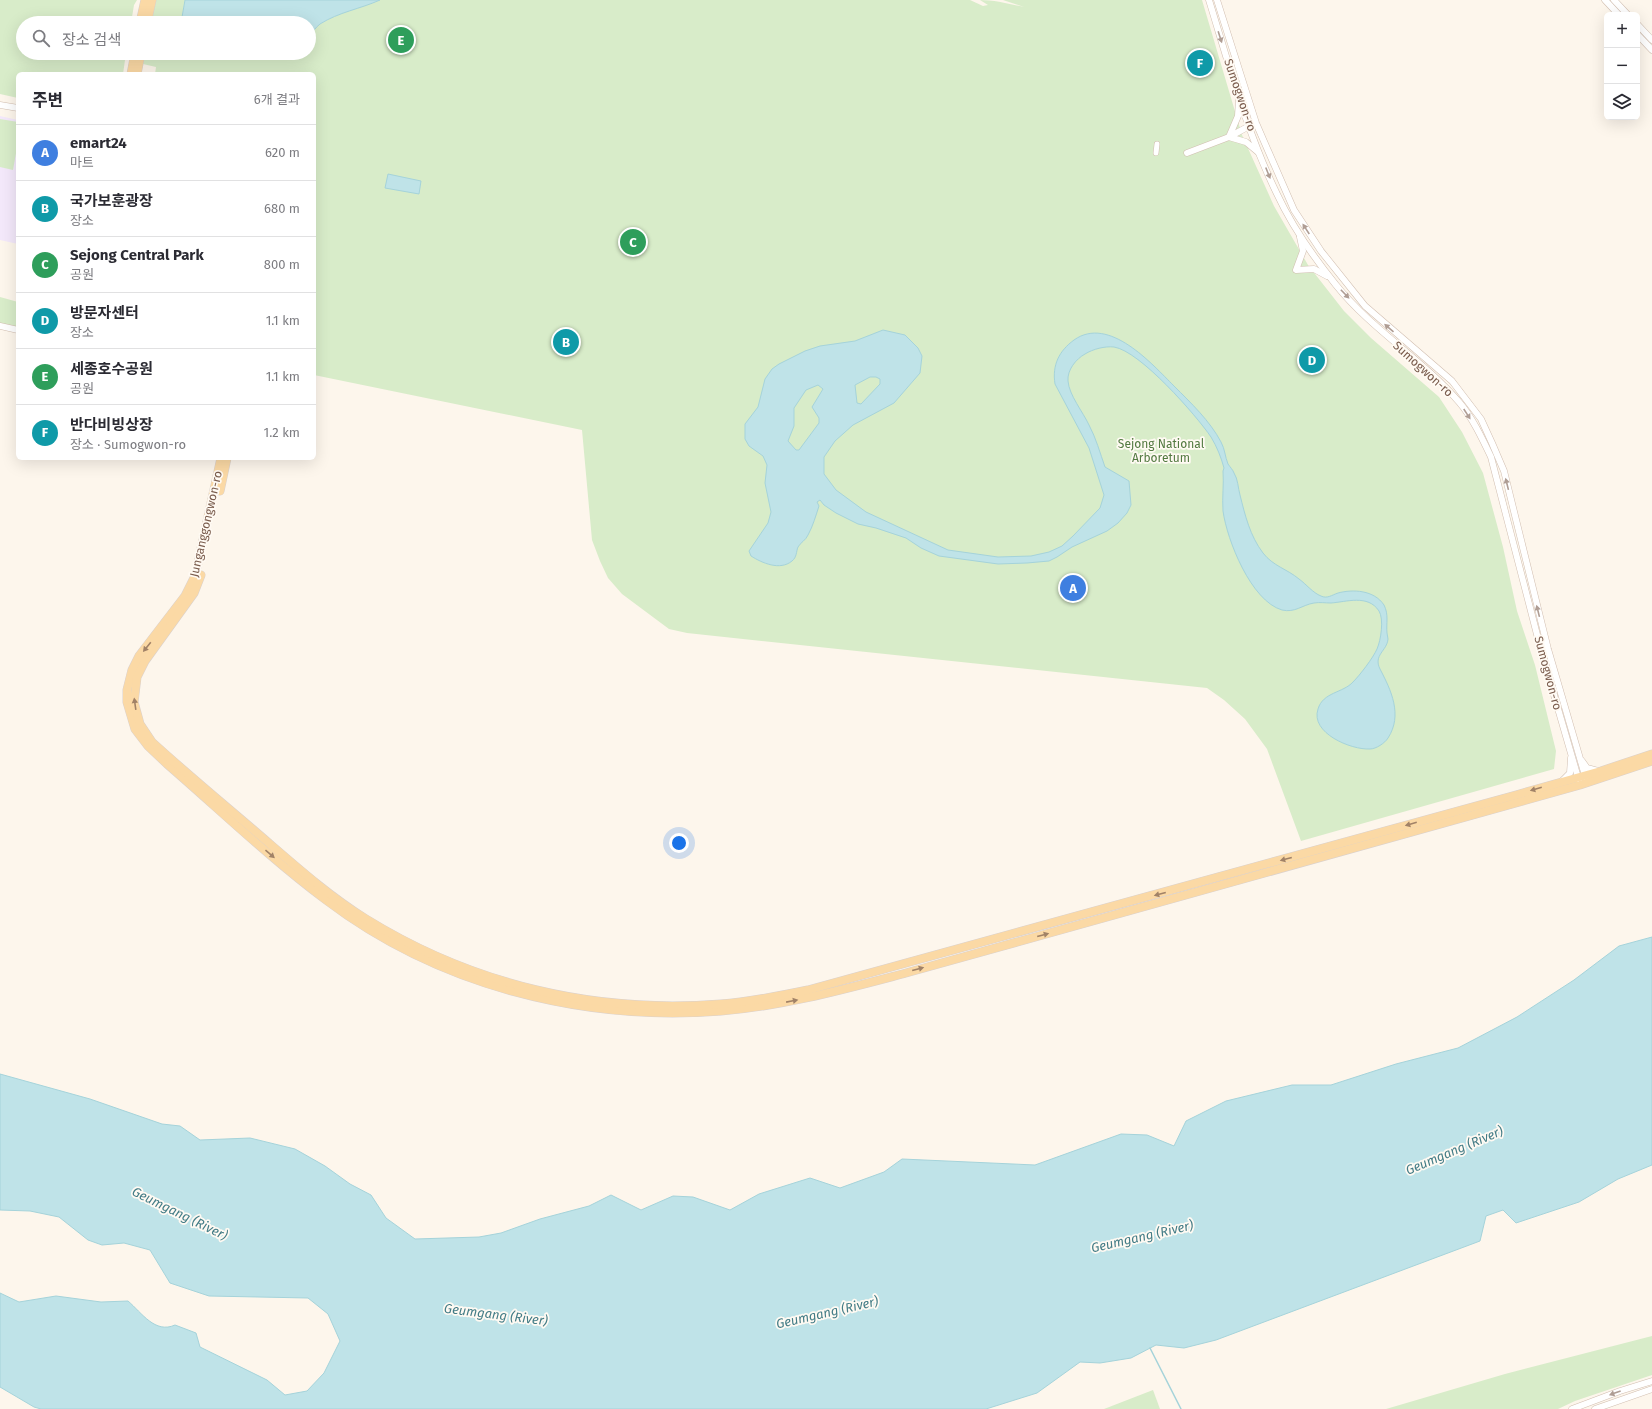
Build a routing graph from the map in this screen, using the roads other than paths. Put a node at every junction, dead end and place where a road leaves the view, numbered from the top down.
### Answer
1 (145, 0) edge
2 (152, 0) edge
3 (1209, 0) edge
4 (1217, 0) edge
5 (1605, 0) edge
6 (1614, 0) edge
7 (1616, 12) edge
8 (1625, 12) edge
9 (142, 16) edge
10 (149, 16) edge
11 (1640, 27) edge
12 (1640, 37) edge
13 (1652, 40) edge
14 (1652, 50) edge
15 (134, 60) edge
16 (140, 60) edge
17 (131, 72) edge
18 (137, 72) edge
19 (1238, 93) junction
20 (0, 105) edge
21 (16, 108) edge
22 (1256, 123) junction
23 (1250, 126) junction
24 (1229, 137) junction
25 (1157, 144) dead end
26 (1156, 153) dead end
27 (1187, 153) dead end
28 (1260, 154) junction
29 (1298, 229) junction
30 (1332, 279) junction
31 (0, 326) edge
32 (16, 330) edge
33 (221, 460) edge
34 (227, 460) edge
35 (131, 690) junction
36 (1571, 754) junction
37 (1652, 754) edge
38 (1578, 756) junction
39 (1652, 761) edge
40 (169, 762) junction
41 (1601, 771) junction
42 (1583, 780) junction
43 (1562, 782) junction
44 (1652, 1381) edge
45 (1652, 1389) edge
46 (1572, 1409) edge
47 (1596, 1409) edge

1 - 9 main road
2 - 10 main road
3 -> 19 street, Sumogwon-ro
4 - 22 street, Sumogwon-ro
5 - 7 street
6 - 8 street
11 - 13 street
12 - 14 street
15 - 17 main road
16 - 18 main road
19 - 23 street, Sumogwon-ro
19 - 24 street
20 - 21 street
22 - 23 street
38 -> 22 street, Sumogwon-ro
23 - 24 street
23 - 28 street, Sumogwon-ro
24 - 27 street
24 - 28 street
25 - 26 street
28 -> 29 street, Sumogwon-ro
29 - 30 street, Sumogwon-ro
29 - 30 street
30 -> 36 street, Sumogwon-ro
31 - 32 street
33 -> 35 main road, Junganggongwon-ro
34 - 35 main road, Junganggongwon-ro
35 - 40 main road
36 - 42 street, Sumogwon-ro
36 - 43 street
37 - 41 main road
38 - 41 street
38 - 42 street, Sumogwon-ro
39 - 42 main road
40 -> 42 main road
43 -> 40 main road
41 - 42 main road
42 - 43 main road
44 -> 46 street
45 - 47 street

